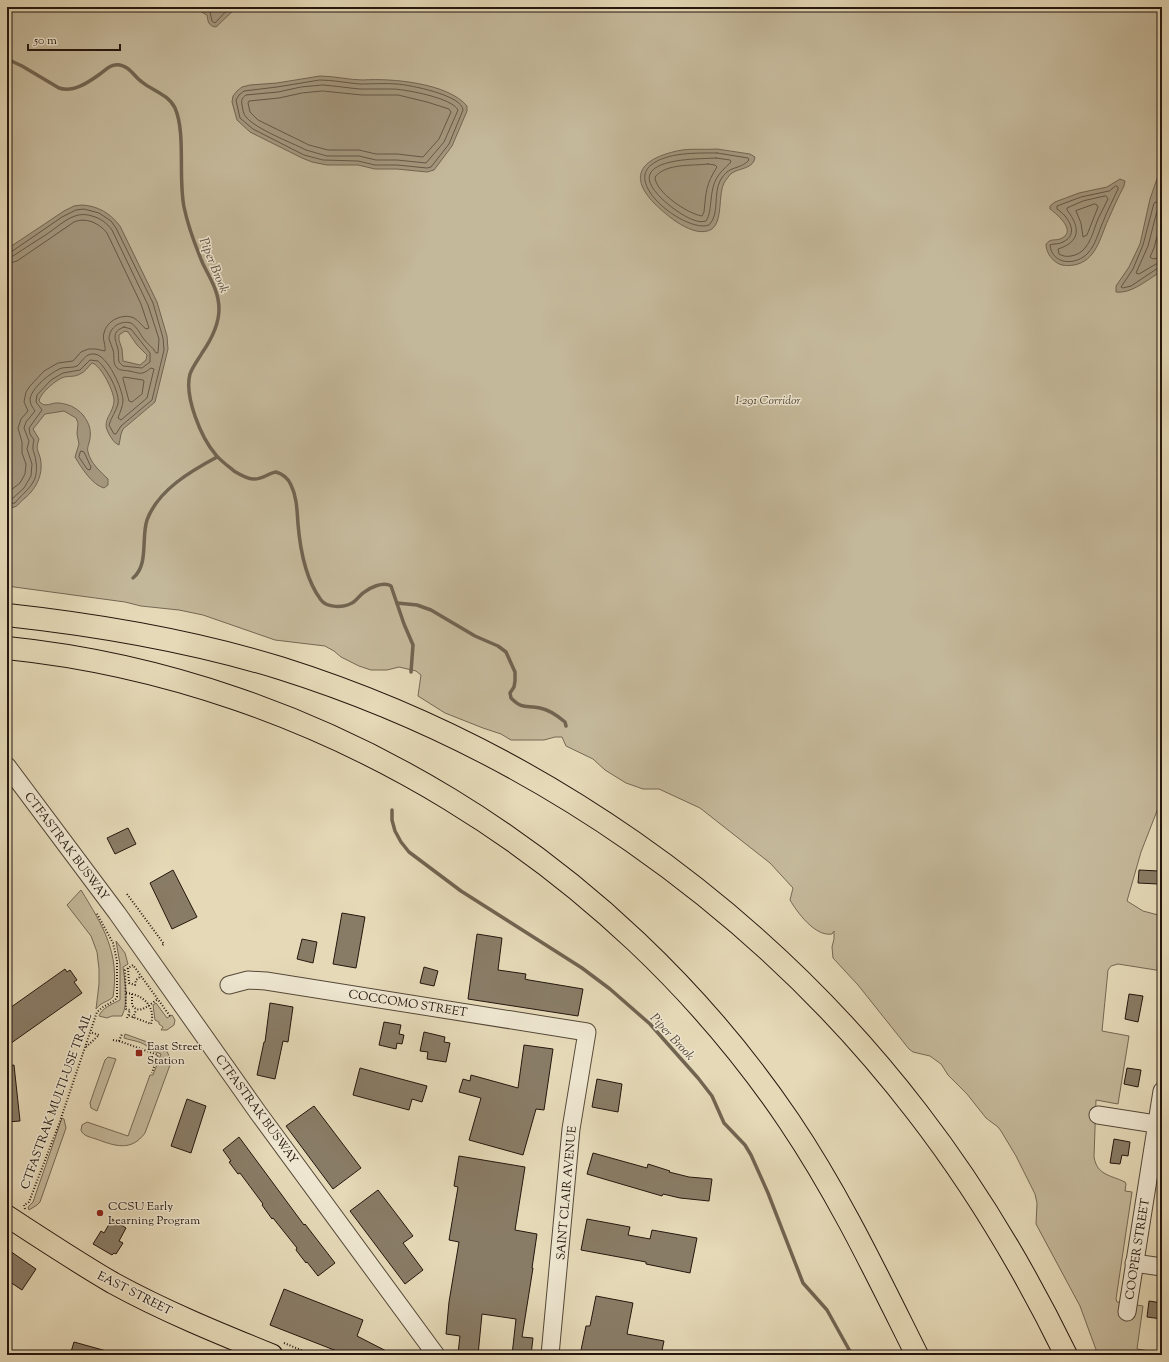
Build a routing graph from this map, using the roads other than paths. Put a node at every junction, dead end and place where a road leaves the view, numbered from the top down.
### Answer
1 (7, 615) edge
2 (7, 648) edge
3 (7, 766) edge
4 (229, 984) dead end
5 (587, 1032) joint
6 (1162, 1091) edge
7 (1098, 1115) dead end
8 (1159, 1125) edge
9 (16, 1213) edge
10 (1134, 1262) junction
11 (1162, 1267) edge
12 (1127, 1312) dead end
13 (275, 1348) edge
14 (436, 1355) edge
15 (550, 1355) edge
16 (917, 1355) edge
17 (1066, 1355) edge

1 - 17 highway
2 - 16 highway
3 - 14 street, CTFASTRAK BUSWAY
4 - 5 street, COCCOMO STREET
5 - 15 street, SAINT CLAIR AVENUE
6 - 8 street, COOPER STREET
7 - 8 street
8 - 10 street, COOPER STREET
9 - 13 main road, EAST STREET
10 - 11 street
10 - 12 street, COOPER STREET

